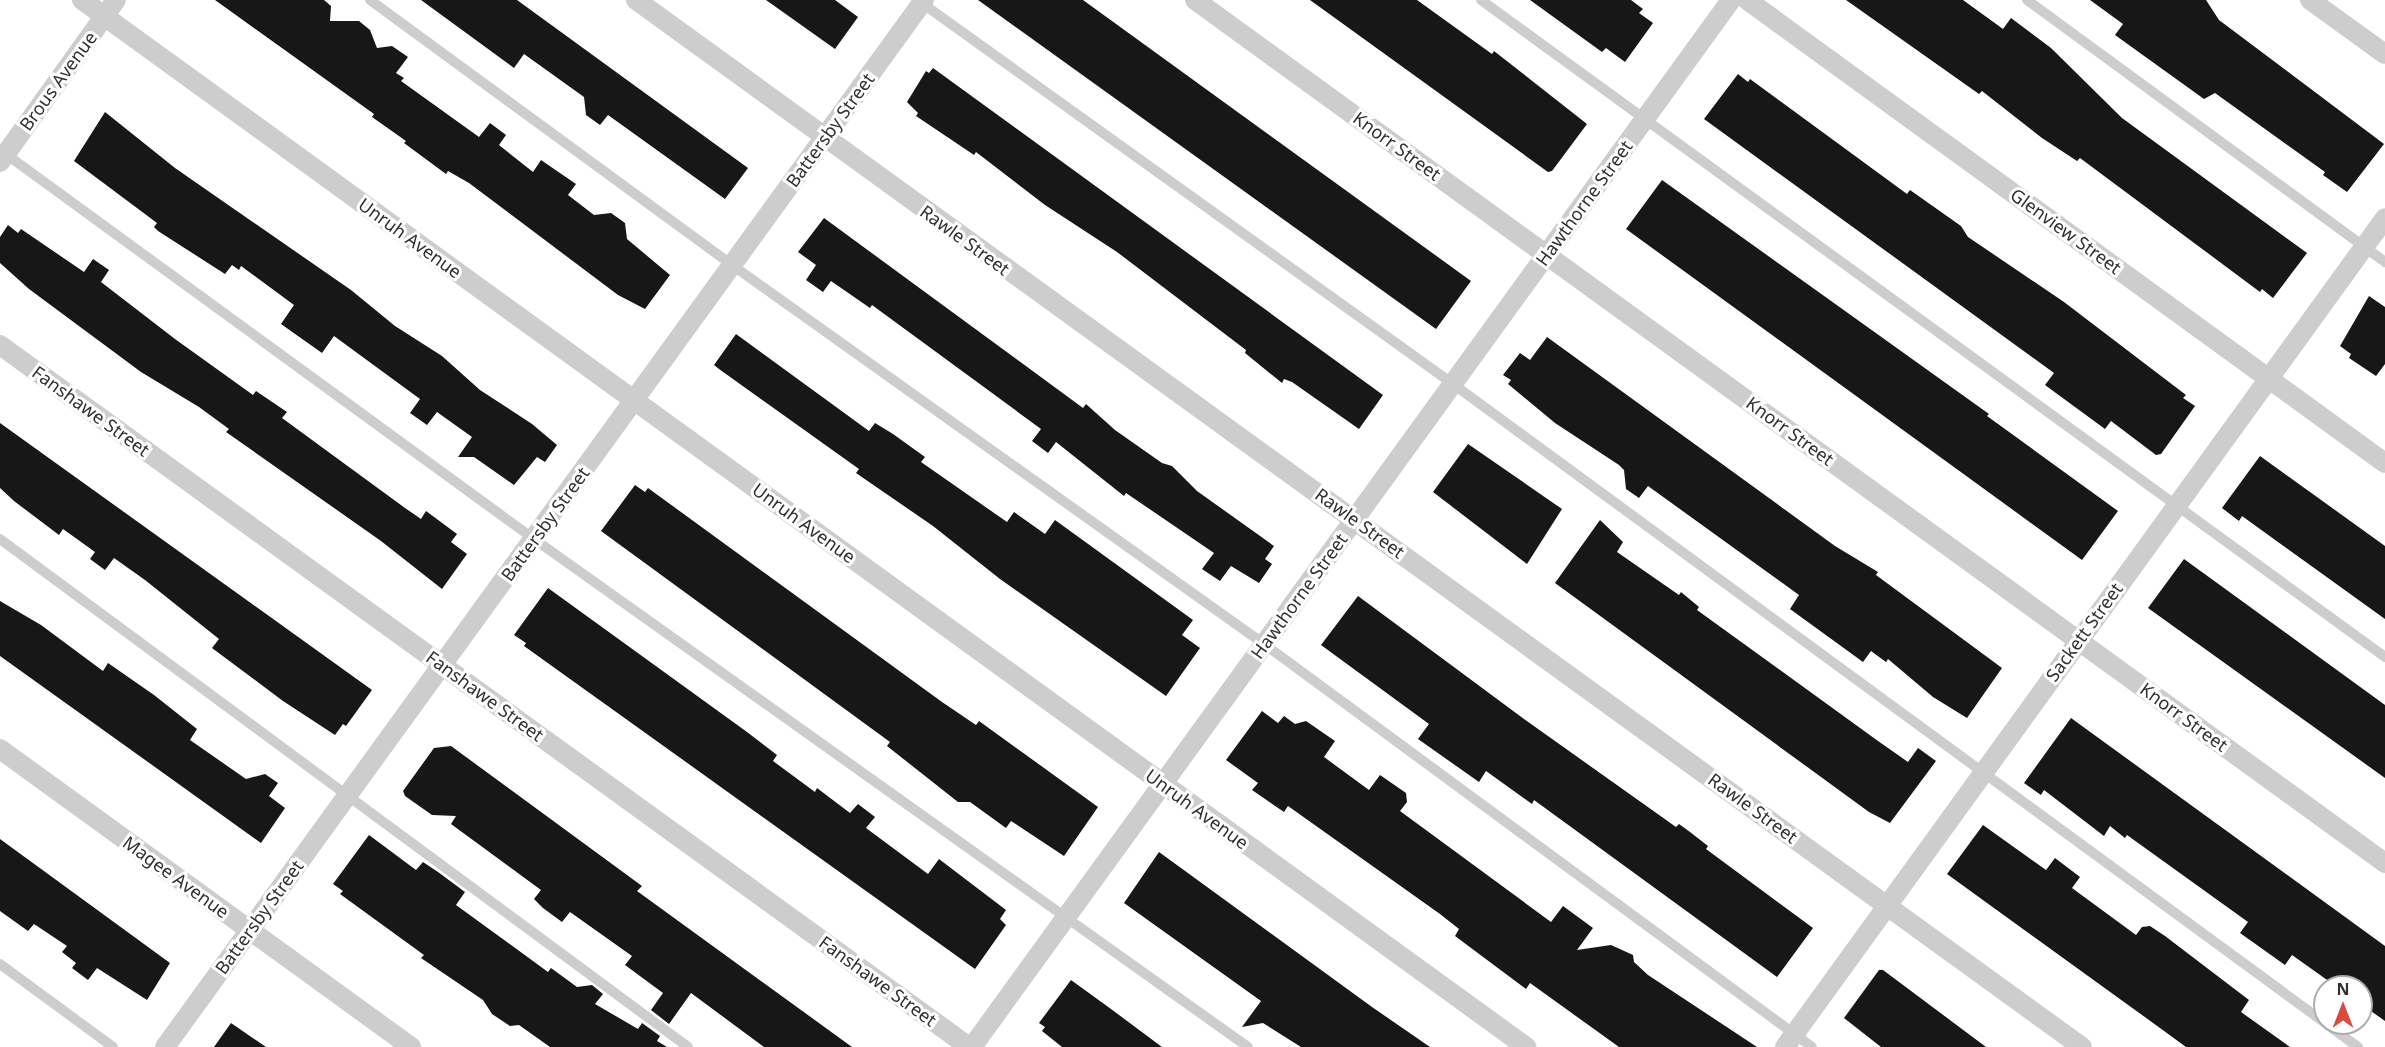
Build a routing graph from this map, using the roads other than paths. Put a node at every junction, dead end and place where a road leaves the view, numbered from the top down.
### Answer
1 (82, 0) edge
2 (116, 0) edge
3 (370, 0) edge
4 (636, 0) edge
5 (1195, 0) edge
6 (1481, 0) edge
7 (1731, 0) edge
8 (1747, 0) edge
9 (2027, 0) edge
10 (2310, 0) edge
11 (921, 1) edge
12 (104, 16) junction
13 (2385, 54) edge
14 (1645, 118) junction
15 (824, 138) junction
16 (2, 155) edge
17 (2385, 218) edge
18 (2364, 247) junction
19 (1546, 255) junction
20 (2385, 262) edge
21 (732, 265) junction
22 (0, 345) edge
23 (2268, 378) junction
24 (1453, 384) junction
25 (634, 400) junction
26 (2385, 463) edge
27 (2177, 505) junction
28 (1355, 519) junction
29 (0, 539) edge
30 (534, 539) junction
31 (2077, 640) junction
32 (1264, 644) junction
33 (2385, 657) edge
34 (442, 665) junction
35 (0, 749) edge
36 (1981, 774) junction
37 (1163, 784) junction
38 (348, 795) junction
39 (2385, 863) edge
40 (1886, 905) junction
41 (1068, 916) junction
42 (250, 930) junction
43 (0, 964) edge
44 (1789, 1040) edge
45 (113, 1047) edge
46 (165, 1047) edge
47 (411, 1047) edge
48 (688, 1047) edge
49 (970, 1047) edge
50 (1248, 1047) edge
51 (1526, 1047) edge
52 (1812, 1047) edge
53 (2082, 1047) edge
54 (2358, 1047) edge

1 - 12 street, Unruh Avenue
2 - 12 street, Brous Avenue
3 - 21 lane
4 - 15 street, Rawle Street
5 - 19 street, Knorr Street
6 - 14 lane
7 - 14 street, Hawthorne Street
8 - 23 street, Glenview Street
9 - 18 lane
10 - 13 street
11 - 15 street, Battersby Street
11 - 24 lane
12 - 16 street, Brous Avenue
12 - 25 street, Unruh Avenue
14 - 19 street, Hawthorne Street
14 - 27 lane
15 - 21 street, Battersby Street
15 - 28 street, Rawle Street
16 - 30 lane
17 - 18 street, Sackett Street
18 - 20 lane
18 - 23 street, Sackett Street
19 - 24 street, Hawthorne Street
19 - 31 street, Knorr Street
21 - 25 street, Battersby Street
21 - 32 lane
22 - 34 street, Fanshawe Street
23 - 26 street, Glenview Street
23 - 27 street, Sackett Street
24 - 28 street, Hawthorne Street
24 - 36 lane
25 - 30 street, Battersby Street
25 - 37 street, Unruh Avenue
27 - 31 street, Sackett Street
27 - 33 lane
28 - 32 street, Hawthorne Street
28 - 40 street, Rawle Street
29 - 38 lane
30 - 34 street, Battersby Street
30 - 41 lane
31 - 36 street, Sackett Street
31 - 39 street, Knorr Street
32 - 37 street, Hawthorne Street
32 - 44 lane
34 - 38 street, Battersby Street
34 - 49 street, Fanshawe Street
35 - 42 street, Magee Avenue
36 - 40 street, Sackett Street
36 - 54 lane
37 - 41 street, Hawthorne Street
37 - 51 street, Unruh Avenue
38 - 42 street, Battersby Street
38 - 48 lane
40 - 44 street, Sackett Street
40 - 53 street, Rawle Street
41 - 49 street, Hawthorne Street
41 - 50 lane
42 - 46 street, Battersby Street
42 - 47 street, Magee Avenue
43 - 45 lane
44 - 52 lane

